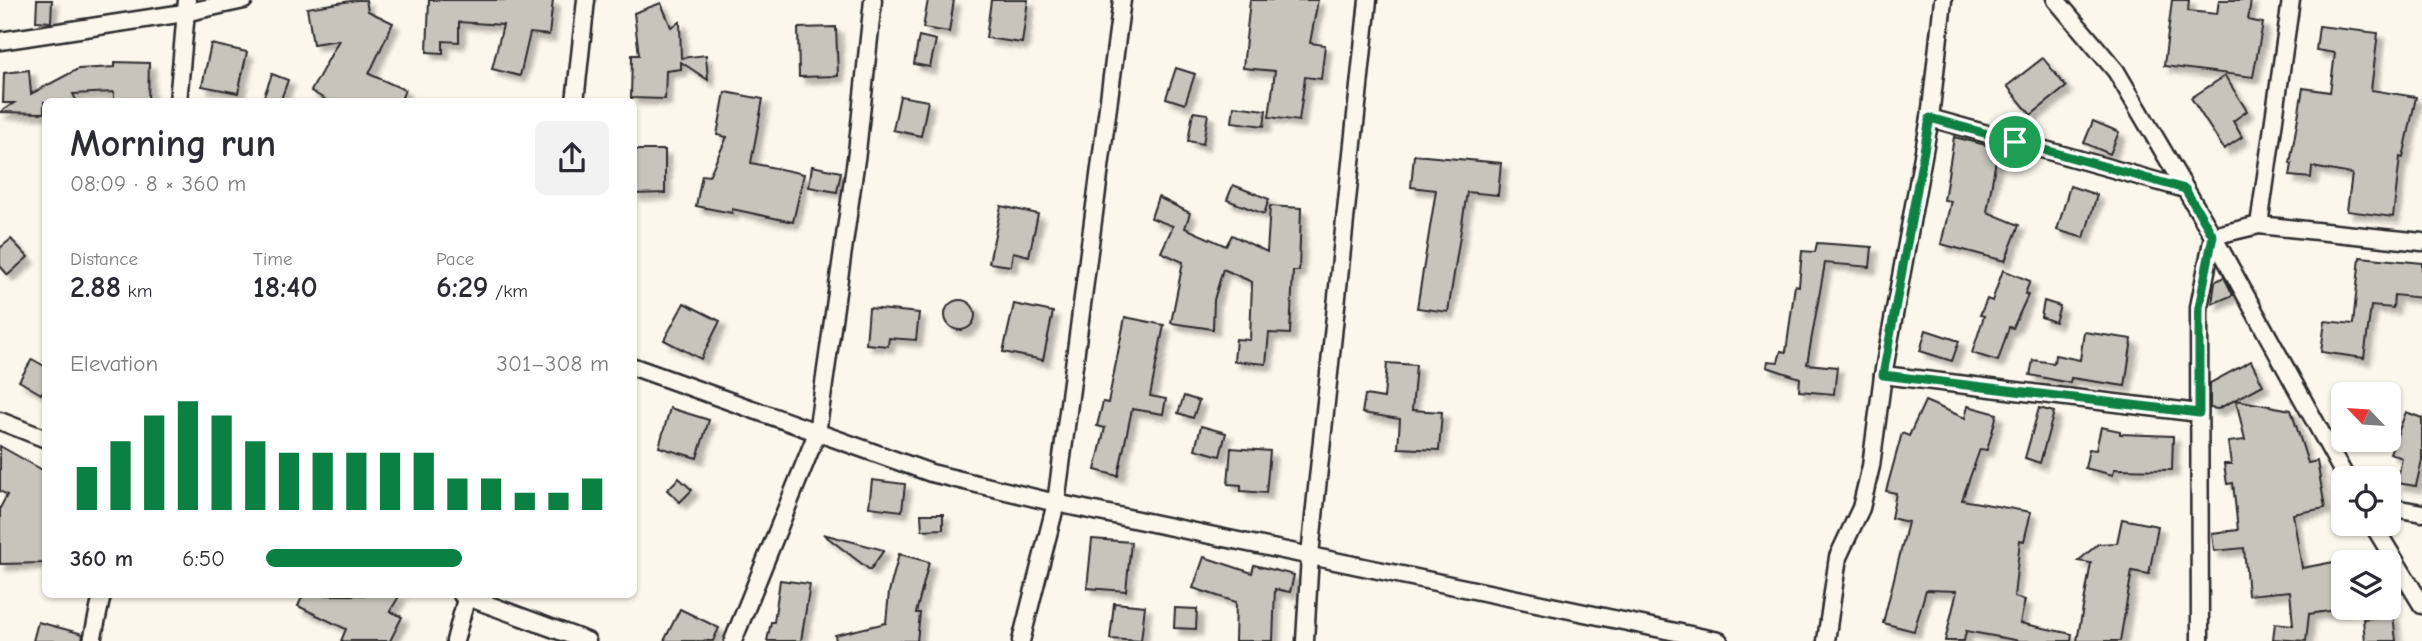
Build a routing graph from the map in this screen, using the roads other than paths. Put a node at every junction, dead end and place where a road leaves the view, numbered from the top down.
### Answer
1 (244, 0) edge
2 (586, 0) edge
3 (873, 0) edge
4 (1122, 0) edge
5 (1368, 0) edge
6 (1943, 0) edge
7 (2056, 0) edge
8 (2291, 0) edge
9 (186, 6) edge
10 (0, 40) edge
11 (178, 98) edge
12 (575, 98) edge
13 (1930, 118) junction
14 (2185, 189) junction
15 (2259, 225) junction
16 (2213, 236) junction
17 (2422, 242) edge
18 (637, 368) edge
19 (1883, 375) junction
20 (2199, 413) junction
21 (0, 421) edge
22 (817, 433) junction
23 (42, 437) edge
24 (2339, 466) edge
25 (1056, 503) junction
26 (2401, 509) edge
27 (2422, 513) edge
28 (2380, 536) edge
29 (1310, 555) junction
30 (101, 598) edge
31 (464, 598) edge
32 (473, 598) edge
33 (2422, 605) edge
34 (92, 641) edge
35 (455, 641) edge
36 (587, 641) edge
37 (733, 641) edge
38 (1021, 641) edge
39 (1305, 641) edge
40 (1719, 641) edge
41 (1826, 641) edge
42 (2200, 641) edge

1 - 9 street
2 - 12 street
3 - 22 street
4 - 25 street
5 - 29 street
6 - 13 street
7 - 14 street
8 - 15 street
9 - 10 street
9 - 11 street
13 - 14 street
13 - 19 street
14 - 16 street
15 - 16 street
15 - 17 street
16 - 20 street
16 - 24 street
18 - 22 street
19 - 20 street
19 - 41 street
20 - 42 street
21 - 23 street
22 - 25 street
22 - 37 street
25 - 29 street
25 - 38 street
26 - 27 street
28 - 33 street
29 - 39 street
29 - 40 street
30 - 34 street
31 - 35 street
32 - 36 street

